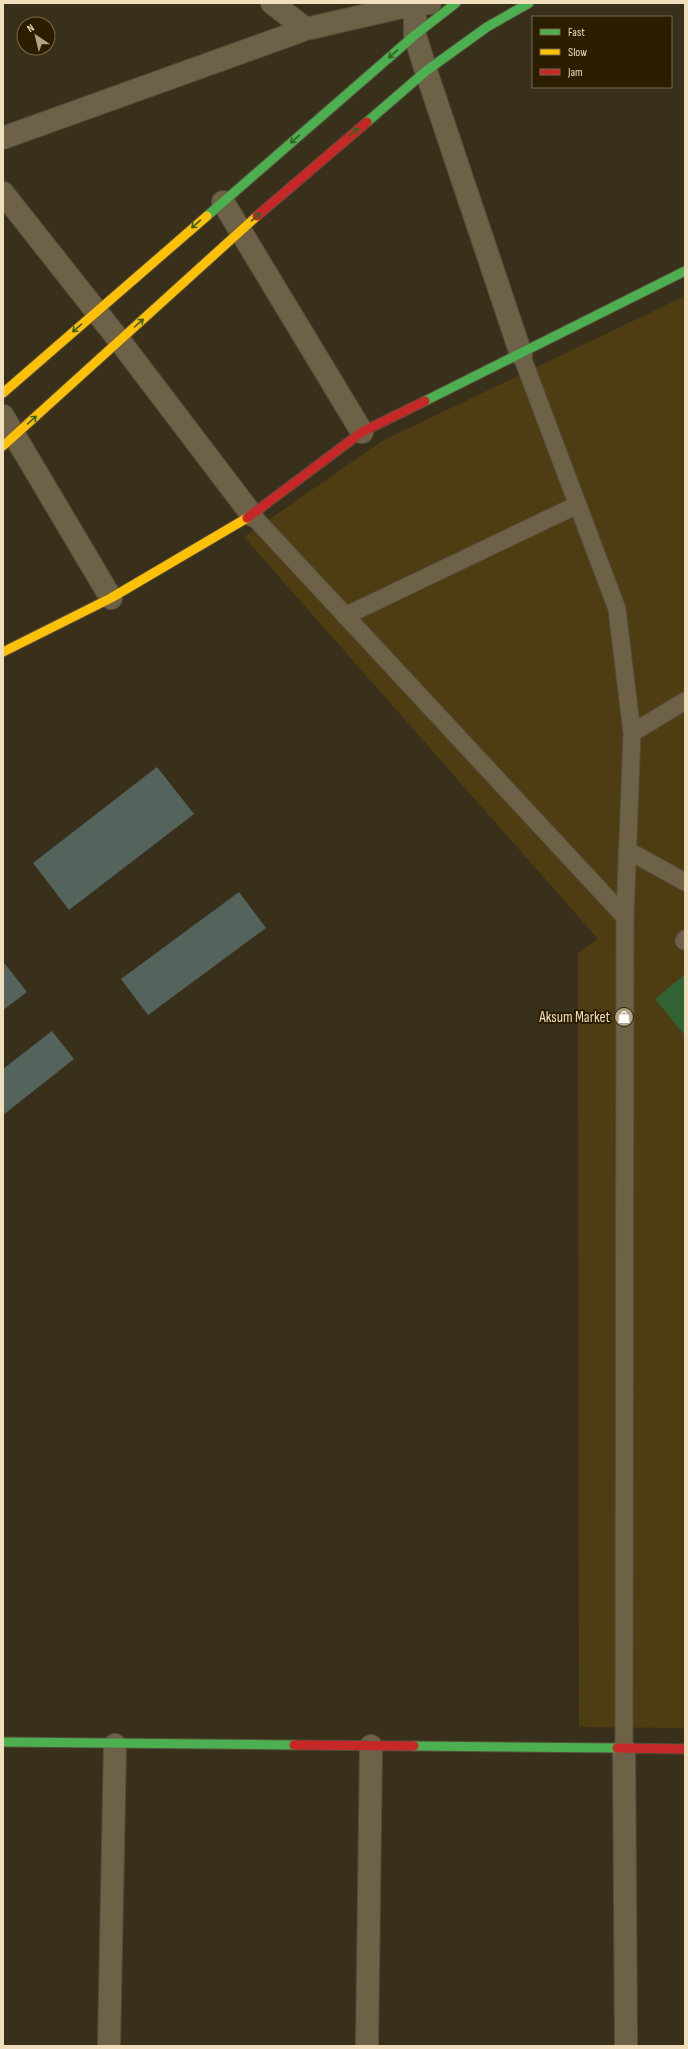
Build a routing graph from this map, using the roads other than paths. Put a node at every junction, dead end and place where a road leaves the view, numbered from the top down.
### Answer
1 (272, 3) edge
2 (420, 3) edge
3 (456, 3) edge
4 (529, 3) edge
5 (306, 29) junction
6 (415, 35) junction
7 (426, 71) junction
8 (3, 138) edge
9 (3, 193) edge
10 (223, 202) junction
11 (240, 231) junction
12 (685, 271) edge
13 (96, 311) junction
14 (119, 340) junction
15 (521, 354) junction
16 (3, 393) edge
17 (3, 416) edge
18 (362, 432) junction
19 (9, 441) edge
20 (577, 504) junction
21 (252, 515) junction
22 (111, 598) junction
23 (345, 616) junction
24 (3, 652) edge
25 (685, 701) edge
26 (632, 733) junction
27 (627, 850) junction
28 (685, 882) edge
29 (624, 916) junction
30 (3, 1742) edge
31 (116, 1745) junction
32 (371, 1746) junction
33 (624, 1749) junction
34 (685, 1749) edge
35 (109, 2046) edge
36 (366, 2046) edge
37 (626, 2046) edge

1 - 5 street
2 - 5 street
2 - 6 street
3 - 6 street
4 - 7 street
5 - 8 street
6 - 7 street
6 -> 10 street
11 -> 7 street
7 - 15 street
9 - 13 street
10 - 11 street
10 -> 13 street
14 -> 11 street
11 - 18 street
12 - 15 street
13 - 14 street
13 -> 16 street
19 -> 14 street
14 - 21 street
15 - 18 street
15 - 20 lane
17 - 19 street
18 - 21 street
19 - 22 street
20 - 23 lane
20 - 26 lane
21 - 22 street
21 - 23 lane
22 - 24 street
23 - 29 lane
25 - 26 lane
26 - 27 lane
27 - 28 lane
27 - 29 lane
29 - 33 lane
30 - 31 street
31 - 32 street
31 - 35 street
32 - 33 street
32 - 36 street
33 - 34 street
33 - 37 street

